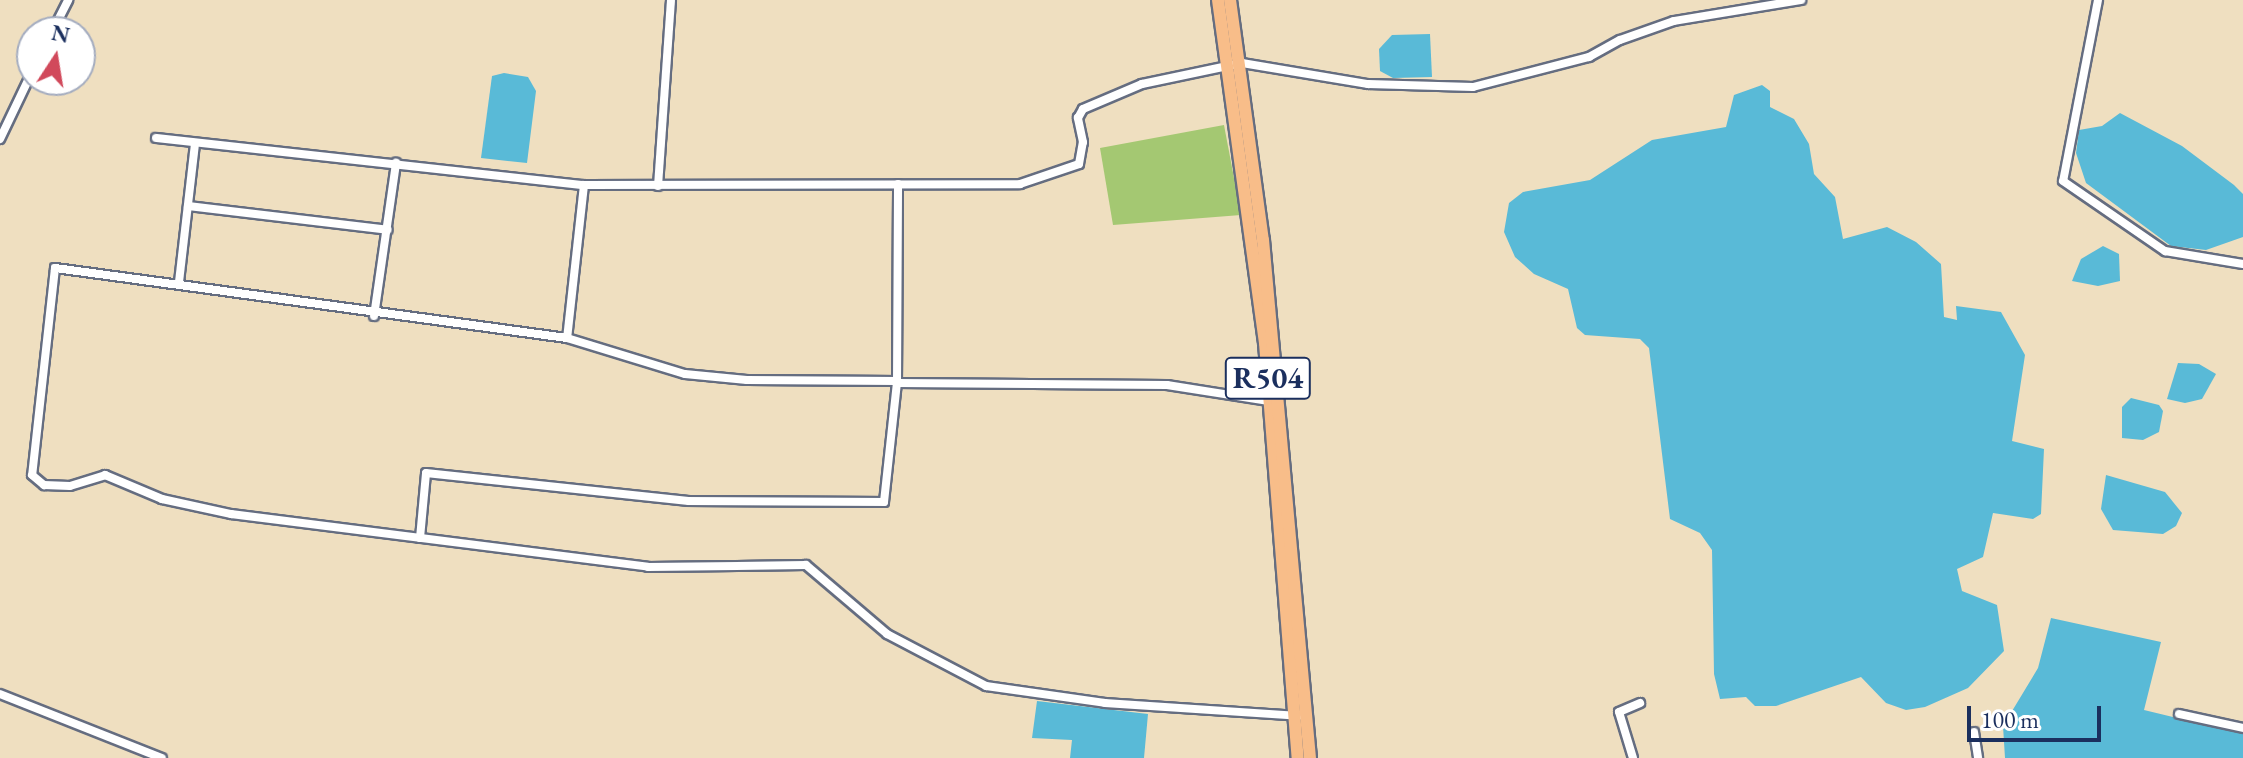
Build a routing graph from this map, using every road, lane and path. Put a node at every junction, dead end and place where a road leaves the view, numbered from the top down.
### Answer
1 (671, 0) edge
2 (1218, 0) edge
3 (1230, 0) edge
4 (1801, 0) edge
5 (2098, 0) edge
6 (1236, 64) junction
7 (21, 96) edge
8 (156, 138) dead end
9 (0, 139) edge
10 (195, 143) junction
11 (396, 163) junction
12 (898, 184) junction
13 (584, 185) junction
14 (658, 186) junction
15 (188, 206) junction
16 (388, 230) junction
17 (2243, 264) edge
18 (179, 282) junction
19 (375, 312) junction
20 (567, 338) junction
21 (897, 382) junction
22 (1275, 402) junction
23 (420, 538) junction
24 (0, 694) edge
25 (1640, 703) dead end
26 (2179, 714) dead end
27 (1302, 716) junction
28 (2243, 728) edge
29 (1974, 732) dead end
30 (162, 758) edge
31 (1298, 758) edge
32 (1310, 758) edge
33 (1633, 758) edge
34 (1978, 758) edge

1 - 14 street
2 - 6 main road, R504
3 - 6 main road, R504
4 - 6 street
5 - 17 street
6 - 12 street
6 - 22 main road, R504
7 - 9 street
8 - 10 street
10 - 11 street
10 - 15 street
11 - 13 street
11 - 16 street
12 - 14 street
12 - 21 street
13 - 14 street
13 - 20 street
15 - 16 street
15 - 18 street
16 - 19 street
18 - 19 street
18 - 23 street
19 - 20 street
20 - 21 street
21 - 22 street
21 - 23 street
22 - 27 main road, R504
23 - 27 street
24 - 30 street
25 - 33 street
26 - 28 street
27 - 31 main road, R504
27 - 32 main road, R504
29 - 34 street

